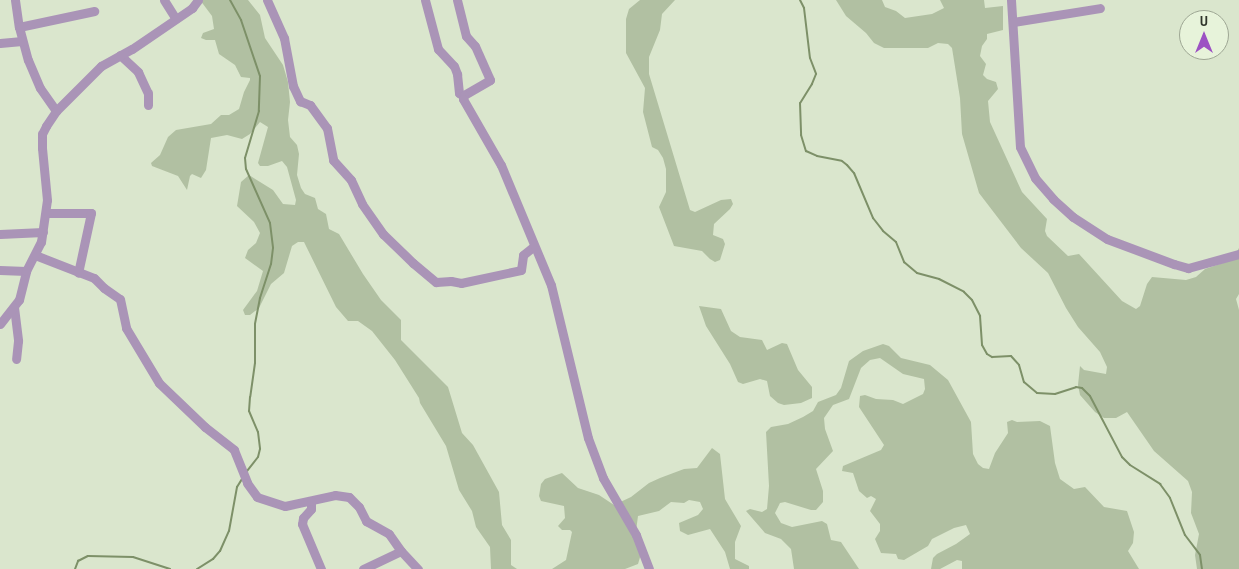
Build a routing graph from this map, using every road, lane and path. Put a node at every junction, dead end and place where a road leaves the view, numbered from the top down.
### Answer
1 (15, 0) edge
2 (164, 0) edge
3 (198, 0) edge
4 (267, 0) edge
5 (425, 0) edge
6 (457, 0) edge
7 (1011, 0) edge
8 (1100, 8) dead end
9 (94, 11) dead end
10 (176, 19) junction
11 (1013, 22) junction
12 (19, 27) junction
13 (22, 41) junction
14 (0, 43) edge
15 (120, 55) junction
16 (463, 96) junction
17 (148, 105) dead end
18 (56, 111) junction
19 (46, 213) junction
20 (43, 232) junction
21 (0, 234) edge
22 (534, 246) junction
23 (1239, 254) edge
24 (35, 255) junction
25 (0, 270) edge
26 (26, 271) junction
27 (78, 273) junction
28 (14, 307) junction
29 (0, 324) edge
30 (16, 359) dead end
31 (311, 501) junction
32 (401, 551) junction
33 (321, 569) edge
34 (363, 569) edge
35 (418, 569) edge
36 (649, 569) edge

1 - 12 street
2 - 10 street
3 - 10 street
4 - 22 street
5 - 16 street
6 - 16 street
7 - 11 street
8 - 11 street
9 - 12 street
10 - 15 street
11 - 23 street
12 - 13 street
13 - 14 street
13 - 18 street
15 - 17 street
15 - 18 street
16 - 22 street
18 - 19 street
19 - 20 street
19 - 27 street
20 - 21 street
20 - 24 street
22 - 36 street
24 - 26 street
24 - 27 street
25 - 26 street
26 - 28 street
27 - 31 street
28 - 29 street
28 - 30 street
31 - 32 street
31 - 33 street
32 - 34 street
32 - 35 street

